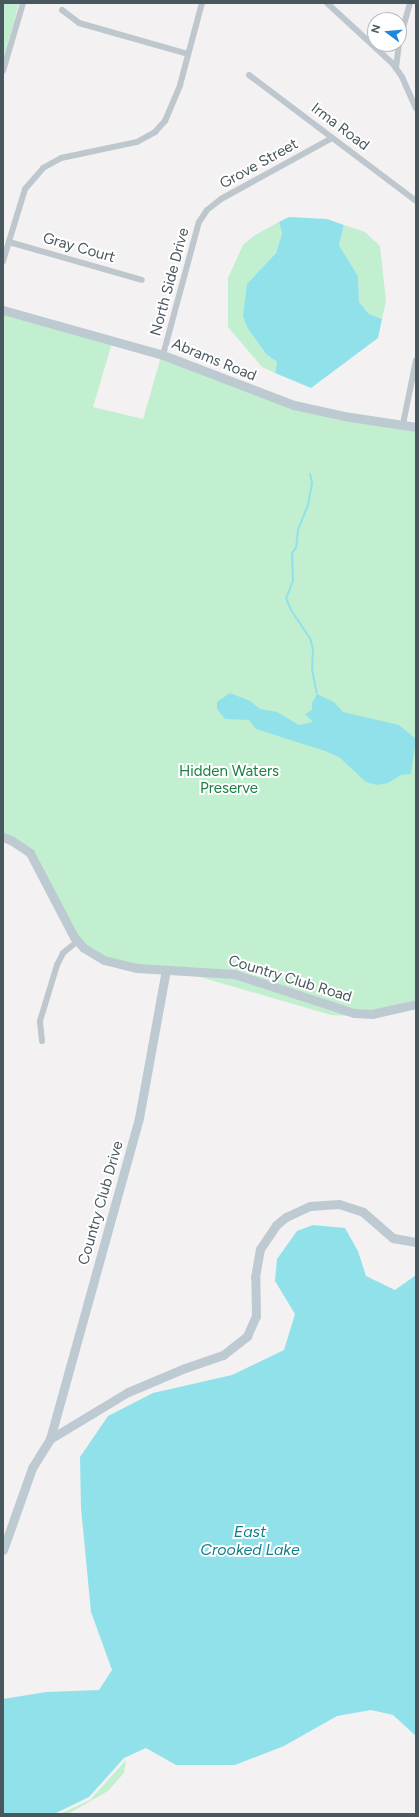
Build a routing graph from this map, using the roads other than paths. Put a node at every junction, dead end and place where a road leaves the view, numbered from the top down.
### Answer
1 (23, 3) edge
2 (202, 3) edge
3 (327, 3) edge
4 (410, 3) edge
5 (62, 10) dead end
6 (407, 14) edge
7 (398, 52) edge
8 (188, 54) junction
9 (396, 68) junction
10 (3, 70) edge
11 (249, 75) dead end
12 (416, 108) edge
13 (332, 138) junction
14 (416, 201) edge
15 (202, 217) joint
16 (9, 242) junction
17 (3, 261) edge
18 (142, 280) dead end
19 (3, 310) edge
20 (163, 355) junction
21 (416, 360) edge
22 (402, 424) junction
23 (416, 427) edge
24 (3, 837) edge
25 (78, 941) junction
26 (166, 970) junction
27 (416, 1004) edge
28 (42, 1041) dead end
29 (416, 1242) edge
30 (50, 1439) junction
31 (3, 1550) edge

1 - 10 street
2 - 8 street
3 - 9 street
4 - 6 street
5 - 8 street
7 - 9 street
8 - 16 street
9 - 12 street
11 - 13 street, Irma Road
13 - 14 street, Irma Road
13 - 15 street, Grove Street
15 - 20 street, North Side Drive
16 - 17 street
16 - 18 street, Gray Court
19 - 20 street, Abrams Road
20 - 22 street, Abrams Road
21 - 22 street
22 - 23 street, Abrams Road
24 - 25 street, Country Club Road
25 - 26 street, Country Club Road
25 - 28 street
26 - 27 street, Country Club Road
26 - 30 street, Country Club Drive
29 - 30 street
30 - 31 street

